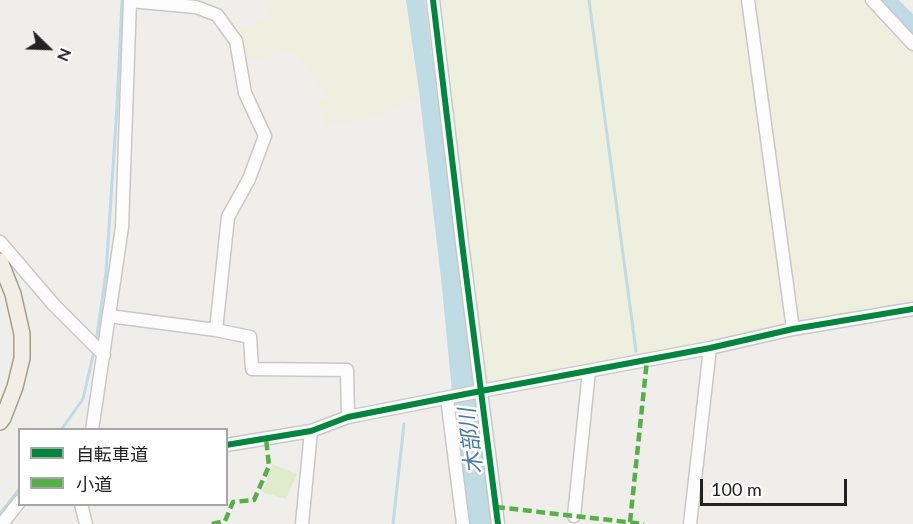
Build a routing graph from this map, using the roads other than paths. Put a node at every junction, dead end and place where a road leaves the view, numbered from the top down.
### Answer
1 (433, 0) edge
2 (748, 0) edge
3 (872, 0) edge
4 (130, 1) edge
5 (913, 45) edge
6 (0, 242) edge
7 (0, 261) edge
8 (913, 309) edge
9 (109, 316) junction
10 (793, 329) junction
11 (216, 330) junction
12 (710, 348) junction
13 (104, 355) junction
14 (589, 371) junction
15 (481, 391) junction
16 (447, 398) junction
17 (348, 417) junction
18 (0, 422) edge
19 (92, 428) edge
20 (311, 431) junction
21 (228, 445) edge
22 (18, 504) edge
23 (82, 506) edge
24 (574, 516) dead end
25 (2, 524) edge
26 (86, 524) edge
27 (302, 524) edge
28 (463, 524) edge
29 (498, 524) edge
30 (690, 524) edge

1 - 15 street
2 - 10 street
3 - 5 street
4 - 9 street
4 - 11 street
6 - 13 street
7 - 18 main road
8 - 10 street
9 - 11 street
9 - 13 street
10 - 12 street
11 - 17 street
12 - 14 street
12 - 30 street
13 - 19 street
14 - 15 street
14 - 24 street
15 - 16 street
15 - 29 street
16 - 17 street
16 - 28 street
17 - 20 street
20 - 21 street
20 - 27 street
22 - 25 street
23 - 26 street

